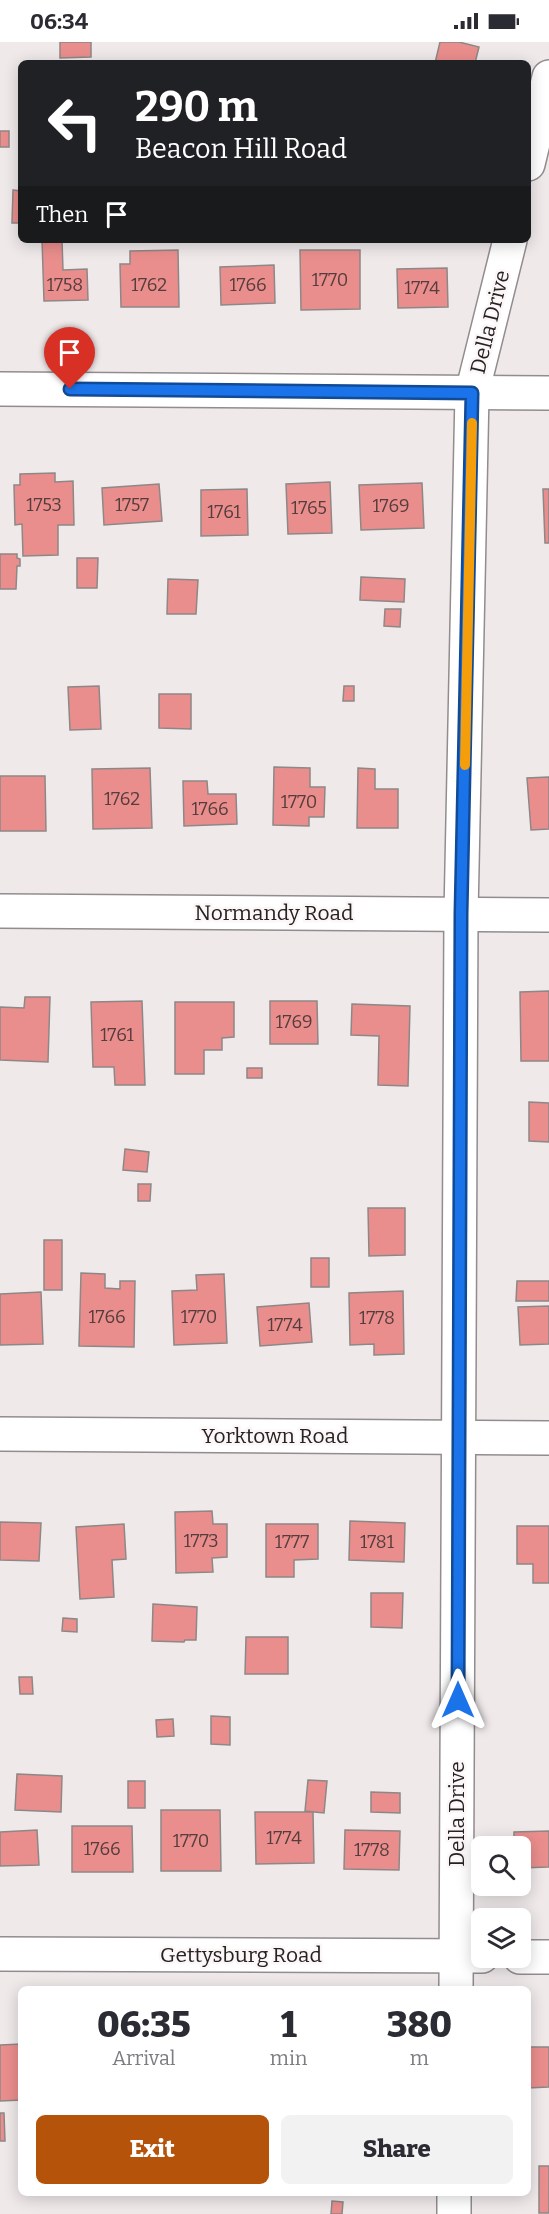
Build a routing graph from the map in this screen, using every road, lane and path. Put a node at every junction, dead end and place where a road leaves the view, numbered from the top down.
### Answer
1 (549, 77) edge
2 (531, 152) edge
3 (509, 243) edge
4 (0, 389) edge
5 (472, 393) junction
6 (549, 393) edge
7 (0, 911) edge
8 (461, 914) junction
9 (549, 915) edge
10 (0, 1434) edge
11 (460, 1437) junction
12 (549, 1438) edge
13 (0, 1954) edge
14 (469, 1956) edge
15 (531, 1957) edge
16 (549, 1957) edge
17 (457, 1986) edge
18 (454, 2196) edge
19 (454, 2214) edge

1 - 2 street
3 - 5 street, Della Drive
4 - 5 street
5 - 6 street
5 - 8 street, Della Drive
7 - 8 street, Normandy Road
8 - 9 street, Normandy Road
8 - 11 street, Della Drive
10 - 11 street, Yorktown Road
11 - 12 street, Yorktown Road
11 - 14 street, Della Drive
13 - 14 street, Gettysburg Road
14 - 17 street, Della Drive
15 - 16 street
18 - 19 street

